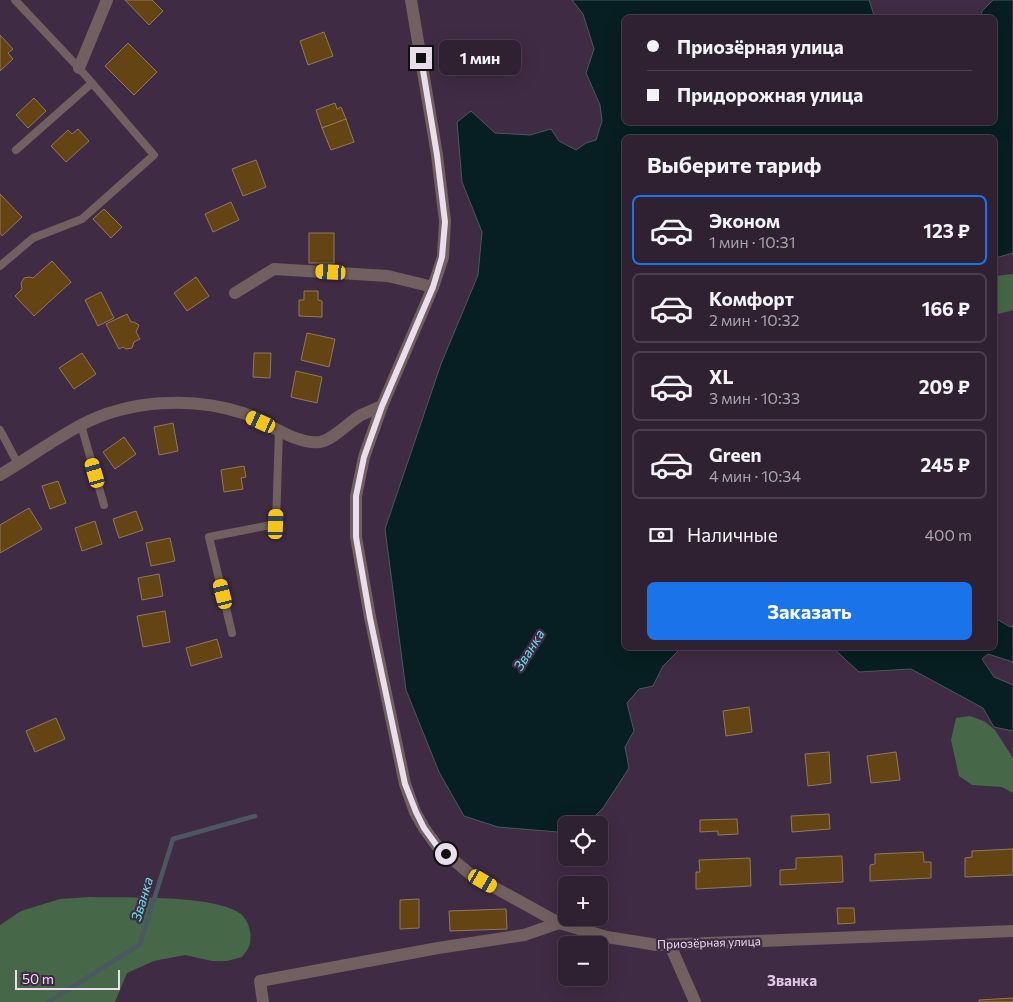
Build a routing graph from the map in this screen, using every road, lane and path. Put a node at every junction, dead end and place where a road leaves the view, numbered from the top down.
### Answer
1 (15, 0) edge
2 (107, 0) edge
3 (411, 0) edge
4 (79, 68) junction
5 (92, 83) junction
6 (16, 150) dead end
7 (0, 266) edge
8 (433, 287) junction
9 (235, 293) dead end
10 (382, 406) junction
11 (82, 425) junction
12 (0, 430) edge
13 (279, 430) junction
14 (18, 464) junction
15 (0, 475) edge
16 (104, 506) dead end
17 (232, 632) dead end
18 (558, 922) edge
19 (558, 923) edge
20 (569, 926) edge
21 (1013, 931) edge
22 (670, 944) junction
23 (263, 1002) edge
24 (695, 1002) edge

1 - 4 lane
2 - 4 street
3 - 8 street, Приозёрная улица
4 - 5 lane
5 - 6 lane
5 - 7 lane
8 - 9 street
8 - 10 street, Приозёрная улица
10 - 13 street
10 - 18 street, Приозёрная улица
11 - 13 street
11 - 14 street
11 - 16 lane
12 - 14 lane
13 - 17 lane
14 - 15 street
19 - 23 street
20 - 22 street, Приозёрная улица
21 - 22 street, Приозёрная улица
22 - 24 street

